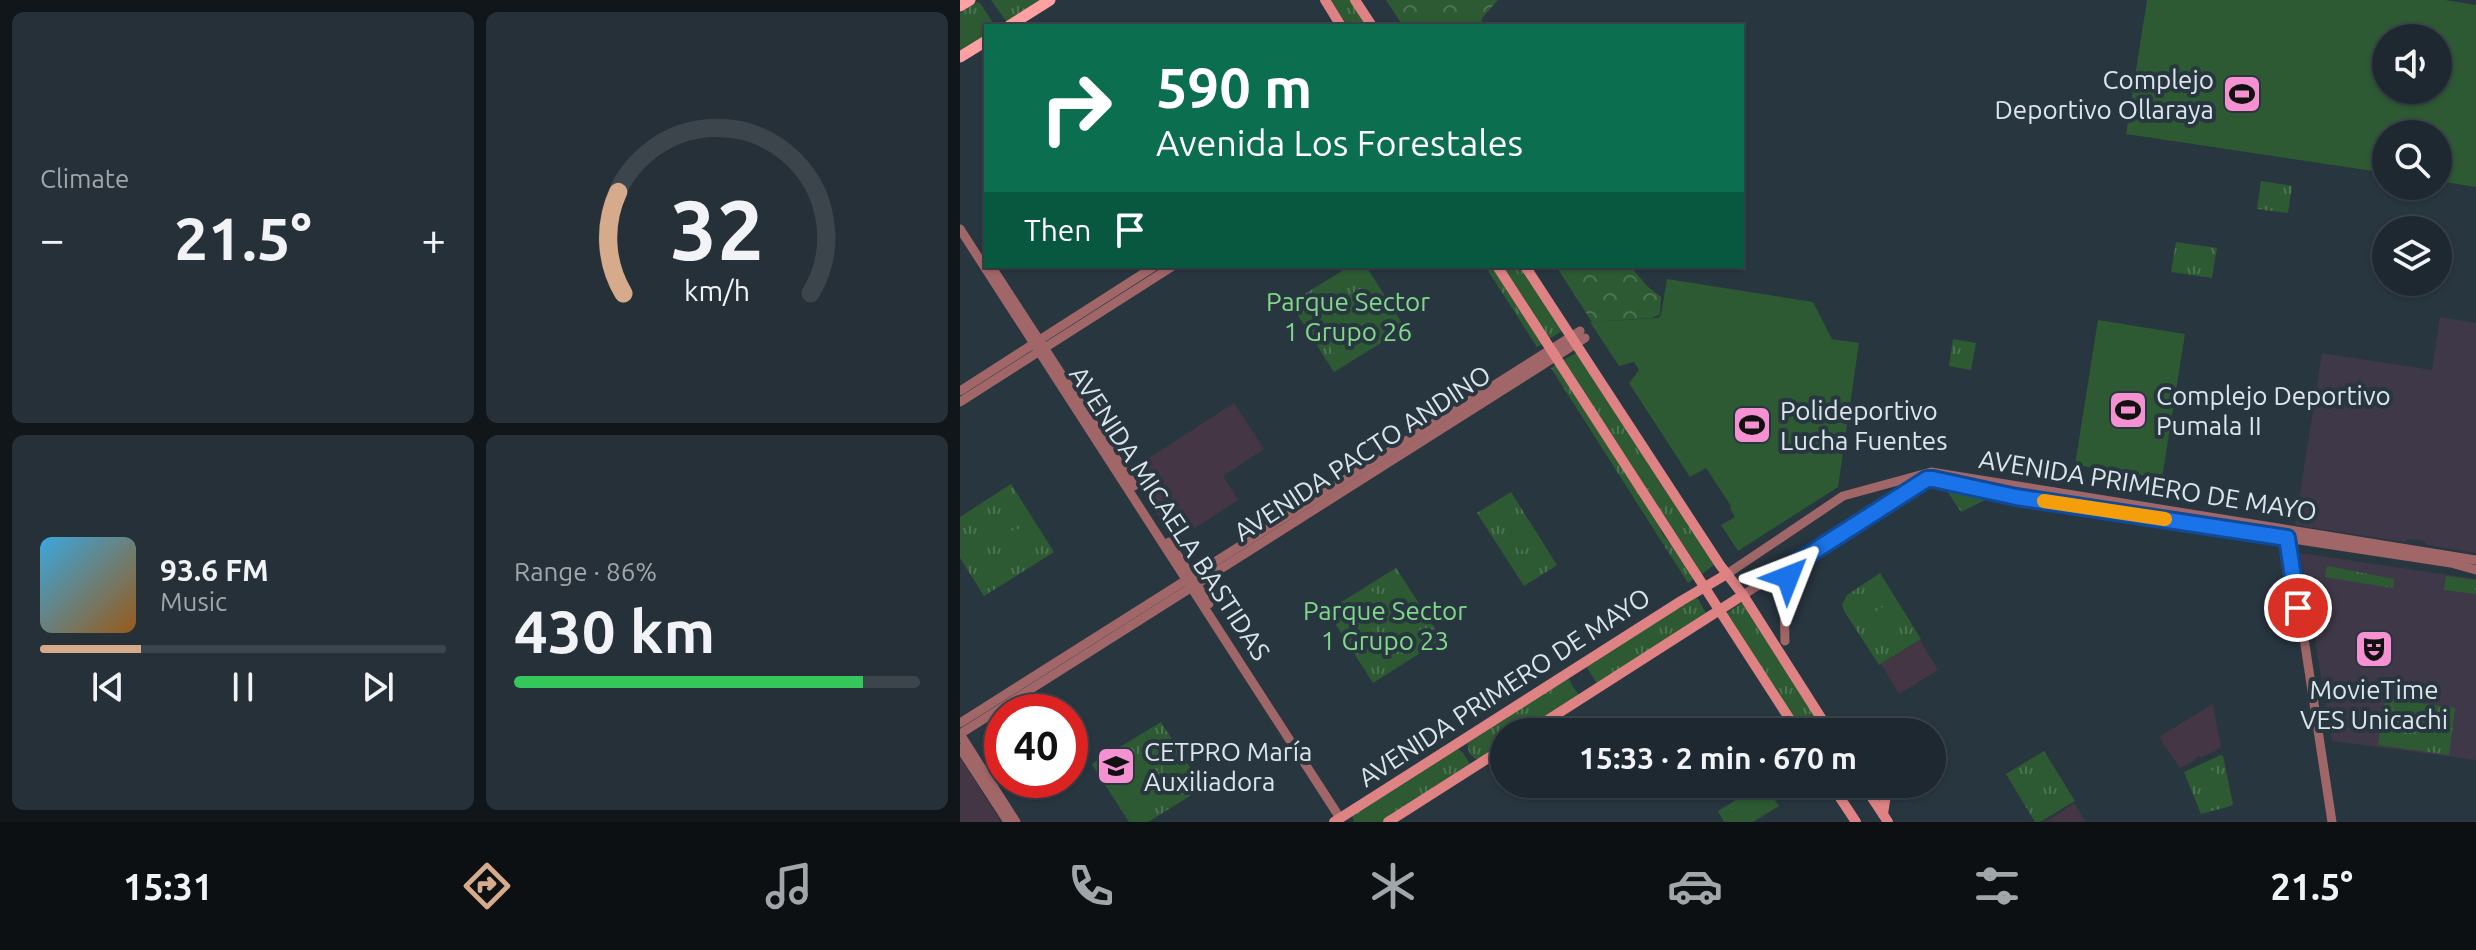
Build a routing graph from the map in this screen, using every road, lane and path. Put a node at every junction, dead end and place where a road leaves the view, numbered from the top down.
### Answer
1 (970, 0) edge
2 (1050, 0) edge
3 (1325, 0) edge
4 (1355, 0) edge
5 (960, 6) edge
6 (1012, 24) edge
7 (1340, 24) edge
8 (1371, 24) edge
9 (984, 42) edge
10 (960, 57) edge
11 (960, 219) edge
12 (960, 229) edge
13 (984, 255) edge
14 (984, 264) edge
15 (987, 268) edge
16 (992, 268) edge
17 (1152, 268) edge
18 (1170, 268) edge
19 (1498, 268) edge
20 (1526, 268) edge
21 (1578, 337) junction
22 (1039, 345) junction
23 (1552, 353) junction
24 (1024, 355) junction
25 (960, 391) edge
26 (960, 402) edge
27 (2288, 534) junction
28 (2476, 560) edge
29 (1791, 566) junction
30 (2476, 570) edge
31 (1727, 574) junction
32 (1192, 583) junction
33 (1704, 587) junction
34 (1743, 595) junction
35 (1719, 610) junction
36 (1785, 641) dead end
37 (1551, 718) edge
38 (1789, 718) edge
39 (1821, 718) edge
40 (960, 723) edge
41 (960, 734) edge
42 (960, 748) edge
43 (1490, 757) edge
44 (1840, 798) edge
45 (1872, 798) edge
46 (1887, 798) edge
47 (1886, 818) edge
48 (1342, 820) edge
49 (1008, 822) edge
50 (1016, 822) edge
51 (1388, 822) edge
52 (1856, 822) edge
53 (2332, 822) edge

1 - 5 main road
2 - 6 main road
3 - 7 main road
4 - 8 main road
9 - 10 main road
11 - 13 street
12 - 14 street, AVENIDA MICAELA BASTIDAS
15 - 22 street, AVENIDA MICAELA BASTIDAS
16 - 22 street, AVENIDA MICAELA BASTIDAS
17 - 22 street
18 - 22 street
19 - 23 main road
20 - 21 main road
21 - 23 street, AVENIDA PACTO ANDINO
21 - 31 main road
22 - 24 street
22 - 32 street, AVENIDA MICAELA BASTIDAS
23 - 32 street, AVENIDA PACTO ANDINO
23 - 33 main road
24 - 25 street
24 - 26 street
27 - 28 street, AVENIDA PRIMERO DE MAYO
27 - 29 street, AVENIDA PRIMERO DE MAYO
27 - 30 street, AVENIDA PRIMERO DE MAYO
27 - 31 street, AVENIDA PRIMERO DE MAYO
27 - 53 street
29 - 34 street, AVENIDA PRIMERO DE MAYO
29 - 36 street
31 - 33 main road, AVENIDA PRIMERO DE MAYO
31 - 34 main road
32 - 40 street, AVENIDA PACTO ANDINO
32 - 41 street, AVENIDA PACTO ANDINO
32 - 48 street, AVENIDA MICAELA BASTIDAS
33 - 35 main road
33 - 48 main road, AVENIDA PRIMERO DE MAYO
34 - 35 main road, AVENIDA PRIMERO DE MAYO
34 - 39 main road
35 - 37 main road, AVENIDA PRIMERO DE MAYO
35 - 38 main road
41 - 50 street
42 - 49 street
43 - 51 main road, AVENIDA PRIMERO DE MAYO
44 - 52 main road
45 - 47 main road
46 - 47 main road

